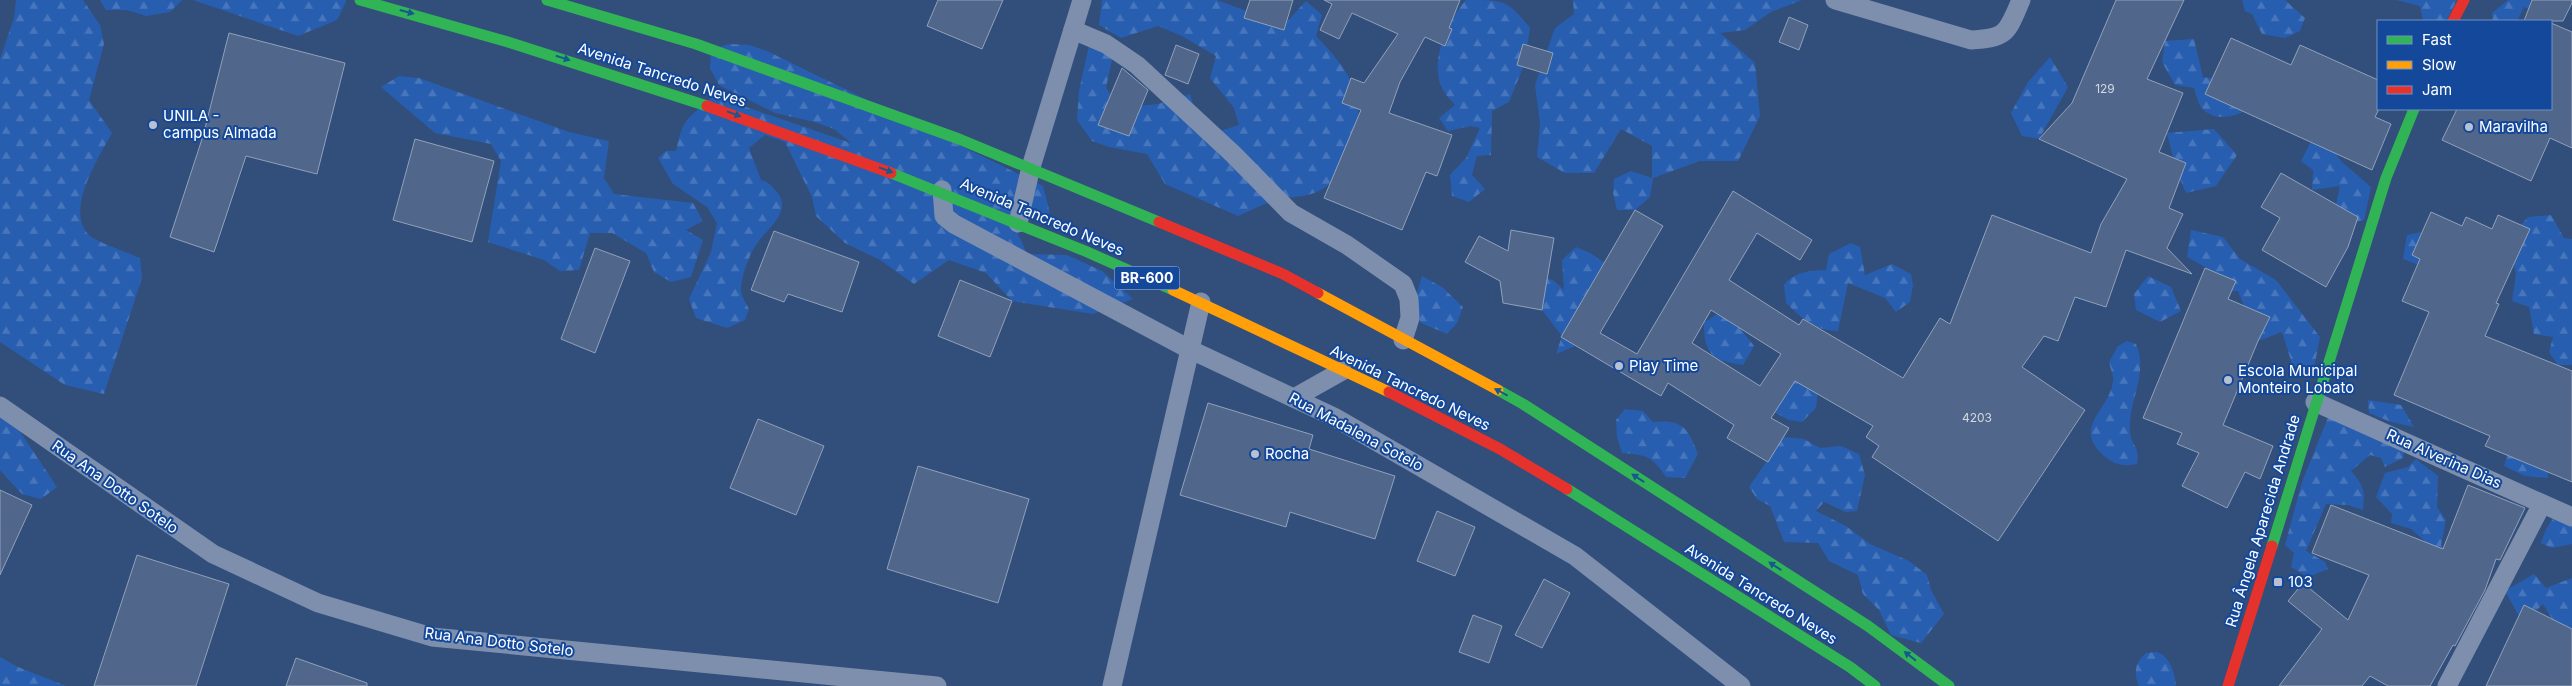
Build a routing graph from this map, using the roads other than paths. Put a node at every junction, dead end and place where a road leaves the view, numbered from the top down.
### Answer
1 (360, 0) edge
2 (546, 0) edge
3 (1082, 0) edge
4 (1835, 0) edge
5 (2021, 0) edge
6 (2464, 0) edge
7 (2454, 20) edge
8 (1073, 30) junction
9 (2414, 110) edge
10 (1031, 167) junction
11 (942, 190) junction
12 (1018, 223) junction
13 (1201, 302) junction
14 (1403, 340) junction
15 (1189, 349) junction
16 (1342, 371) junction
17 (1294, 398) junction
18 (2316, 402) junction
19 (0, 406) edge
20 (2542, 504) junction
21 (2572, 517) edge
22 (1715, 666) junction
23 (937, 686) edge
24 (1112, 686) edge
25 (1719, 686) edge
26 (1741, 686) edge
27 (1875, 686) edge
28 (1949, 686) edge
29 (2228, 686) edge
30 (2446, 686) edge

1 -> 11 main road, Avenida Tancredo Neves / BR-600
2 - 10 main road, Avenida Tancredo Neves
3 - 8 street
4 - 5 street
6 - 7 main road
8 - 10 street
8 - 14 street
9 - 18 main road, Rua Ângela Aparecida Andrade
10 - 12 street
10 - 14 main road, Avenida Tancredo Neves
11 - 12 main road, Avenida Tancredo Neves / BR-600
11 - 15 street, Rua Madalena Sotelo
12 - 13 main road, Avenida Tancredo Neves / BR-600
13 - 15 street
13 - 16 main road, Avenida Tancredo Neves / BR-600
28 -> 14 main road, Avenida Tancredo Neves
15 - 17 street, Rua Madalena Sotelo
15 - 24 street
16 - 17 street
16 - 27 main road, Avenida Tancredo Neves / BR-600
17 - 22 street, Rua Madalena Sotelo
18 - 20 street, Rua Alverina Dias
18 - 29 main road, Rua Ângela Aparecida Andrade
19 - 23 street, Rua Ana Dotto Sotelo
20 - 21 street, Rua Alverina Dias
20 - 30 street
22 - 25 street
22 - 26 street, Rua Madalena Sotelo

